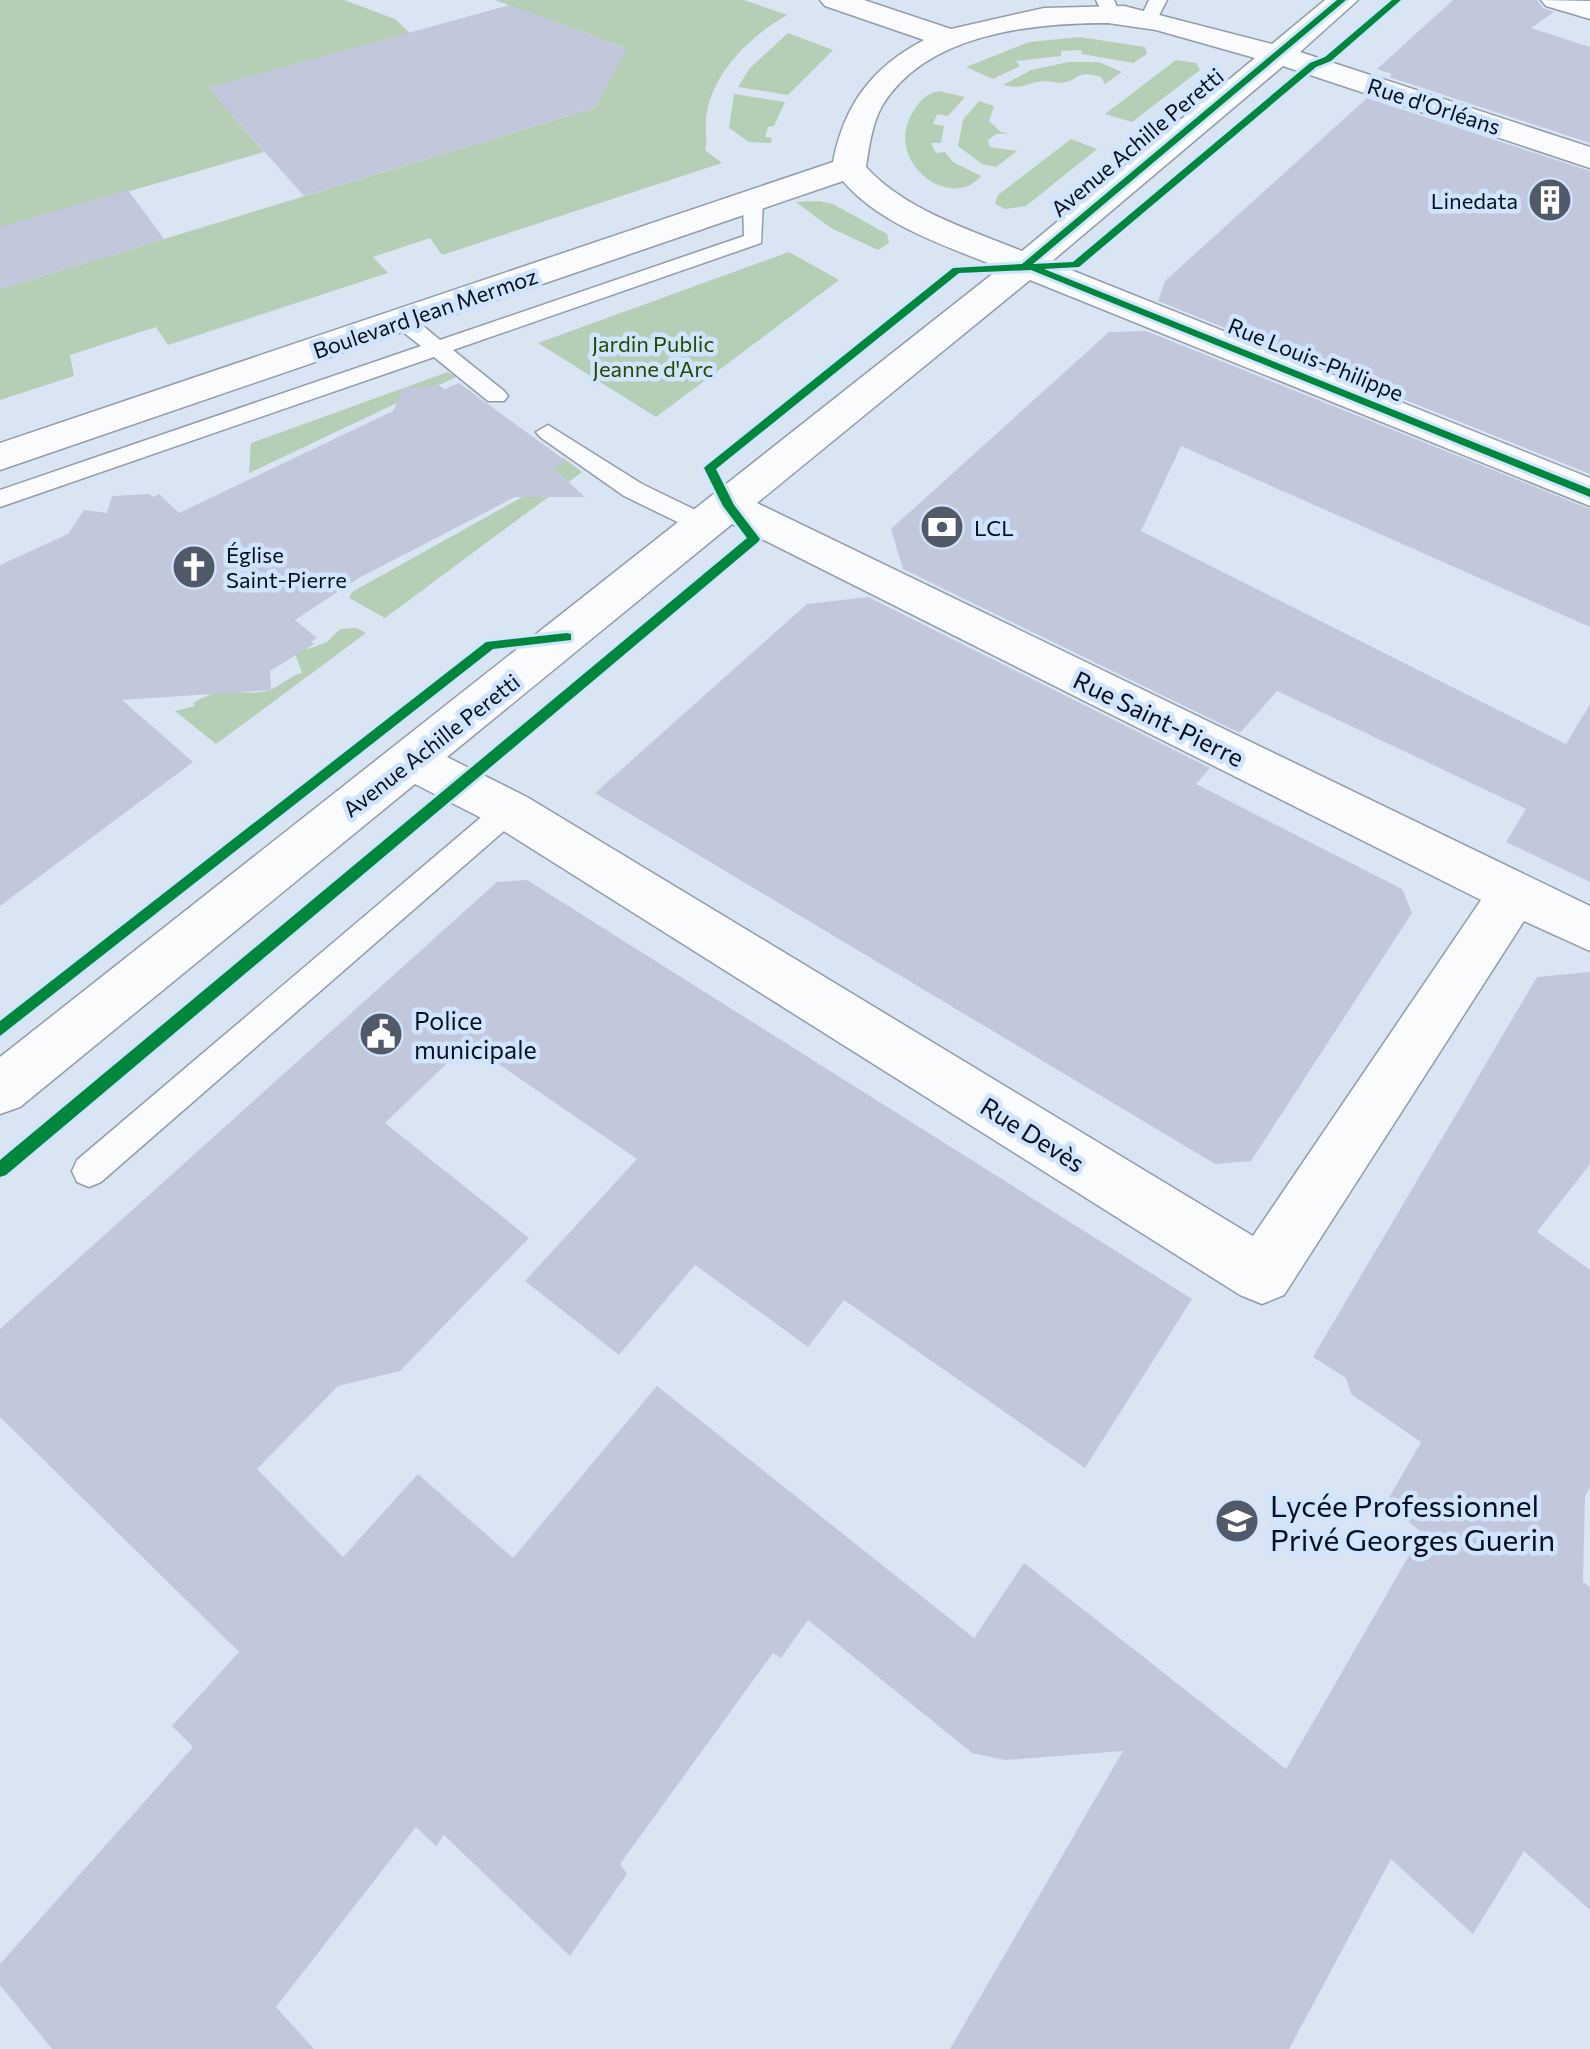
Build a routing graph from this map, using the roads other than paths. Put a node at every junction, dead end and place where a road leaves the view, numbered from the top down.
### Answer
1 (835, 0) edge
2 (1343, 0) edge
3 (1556, 0) edge
4 (1108, 7) edge
5 (1153, 10) edge
6 (1590, 10) edge
7 (948, 38) junction
8 (1278, 54) junction
9 (1590, 158) edge
10 (850, 168) junction
11 (752, 201) junction
12 (1026, 265) junction
13 (402, 320) junction
14 (437, 348) junction
15 (496, 396) dead end
16 (548, 432) dead end
17 (0, 456) edge
18 (1590, 493) edge
19 (0, 500) edge
20 (717, 516) junction
21 (412, 759) junction
22 (509, 810) junction
23 (1514, 893) junction
24 (1590, 930) edge
25 (0, 1090) edge
26 (89, 1172) dead end

1 - 7 street
2 - 8 street, Avenue Achille Peretti
3 - 6 street
4 - 5 street, Rue d'Orléans
4 - 7 street, Rue d'Orléans
5 - 8 street, Rue d'Orléans
7 - 10 street
8 - 9 street, Rue d'Orléans
8 - 12 street, Avenue Achille Peretti
10 - 11 street, Boulevard Jean Mermoz
10 - 12 street, Rue Louis-Philippe
11 - 13 street, Boulevard Jean Mermoz
11 - 14 lane
12 - 18 street, Rue Louis-Philippe
12 - 20 street, Avenue Achille Peretti
13 - 14 lane
13 - 17 street, Boulevard Jean Mermoz
14 - 15 lane
14 - 19 lane
16 - 20 lane
20 - 21 street, Avenue Achille Peretti
20 - 23 street, Rue Saint-Pierre
21 - 22 street, Rue Devès
21 - 25 street, Avenue Achille Peretti
22 - 23 street, Rue Devès
22 - 26 lane
23 - 24 street, Rue Saint-Pierre

